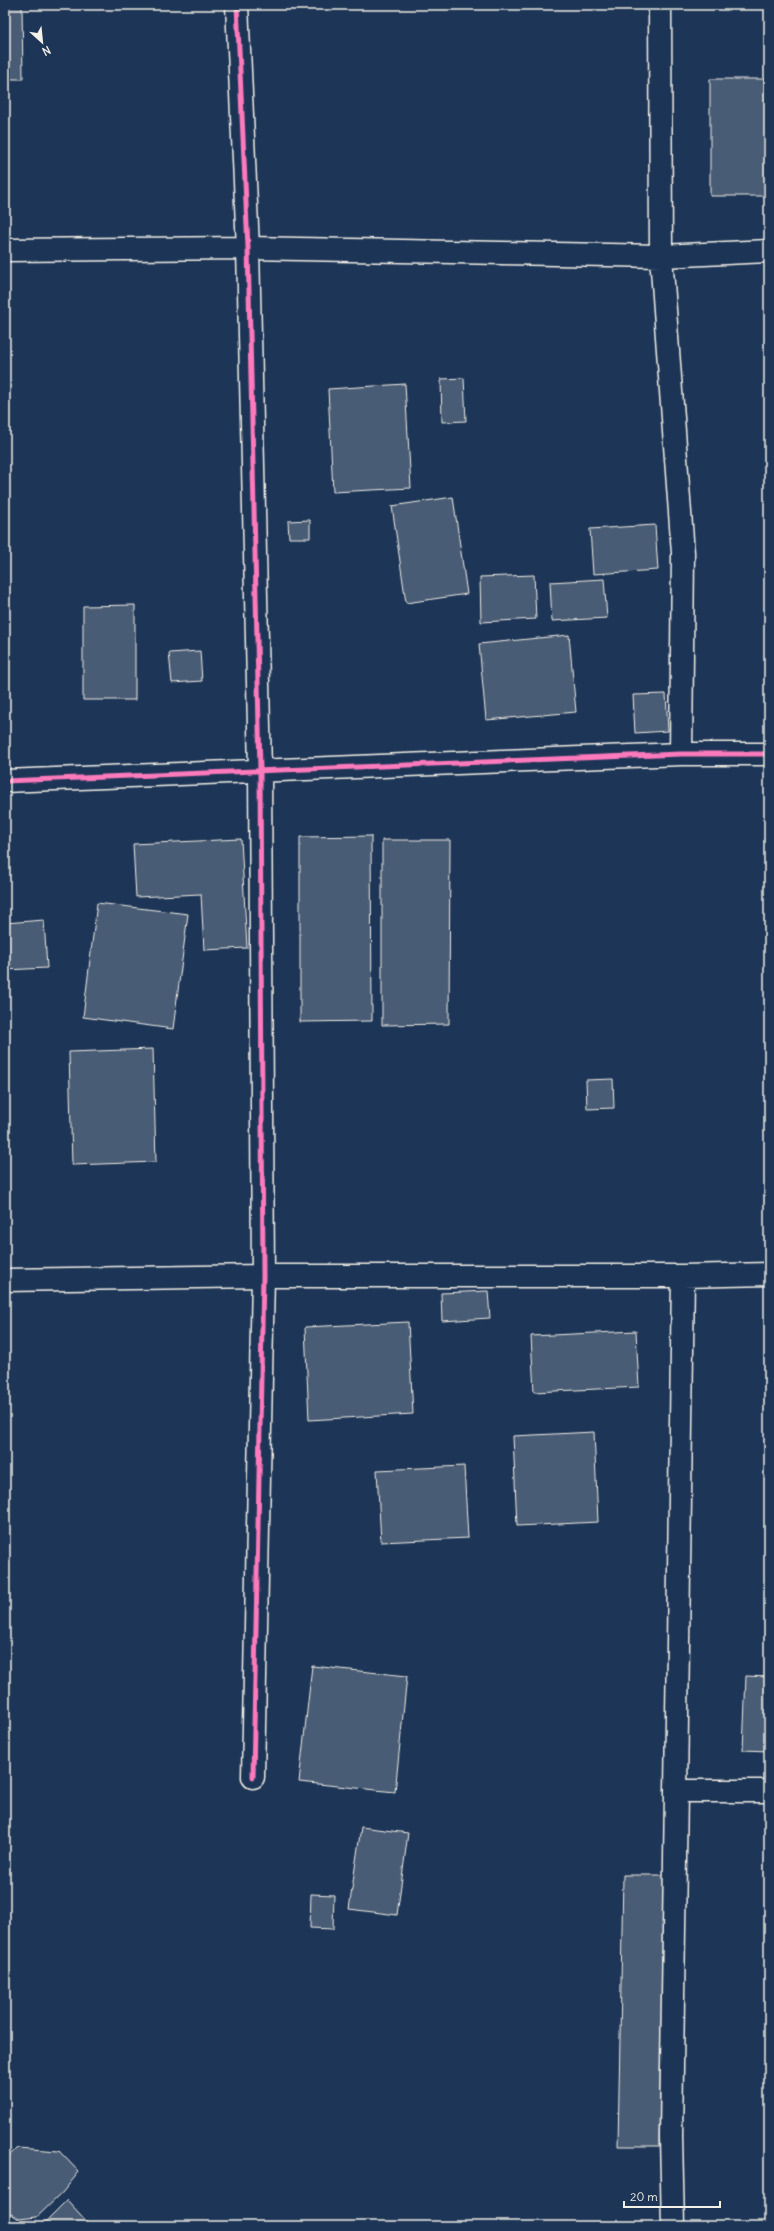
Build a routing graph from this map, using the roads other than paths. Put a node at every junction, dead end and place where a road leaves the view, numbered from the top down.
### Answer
1 (237, 5) edge
2 (660, 5) edge
3 (248, 248) junction
4 (5, 250) edge
5 (769, 251) edge
6 (662, 256) junction
7 (681, 754) junction
8 (769, 754) edge
9 (260, 770) junction
10 (5, 781) edge
11 (769, 1274) edge
12 (263, 1276) junction
13 (683, 1276) junction
14 (5, 1280) edge
15 (253, 1777) dead end
16 (676, 1791) junction
17 (769, 1791) edge
18 (673, 2226) edge

1 - 3 street
2 - 6 street
3 - 4 street
3 - 6 street
3 - 9 street
5 - 6 street
6 - 7 street
7 - 8 street
7 - 9 street
9 - 10 street
9 - 12 street
11 - 13 street
12 - 13 street
12 - 14 street
12 - 15 street
13 - 16 street
16 - 17 street
16 - 18 street

